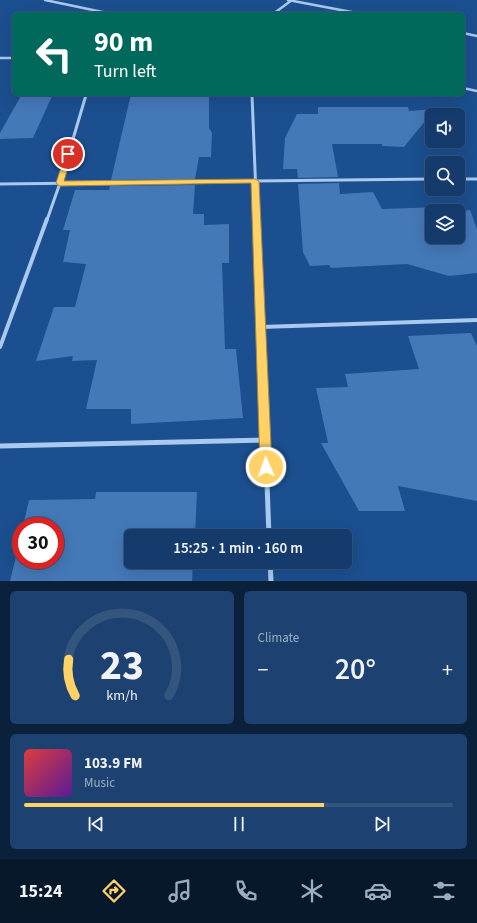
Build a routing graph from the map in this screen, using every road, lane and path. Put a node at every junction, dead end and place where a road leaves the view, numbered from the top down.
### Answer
1 (45, 0) edge
2 (288, 0) edge
3 (292, 0) edge
4 (52, 1) edge
5 (103, 12) edge
6 (276, 12) edge
7 (352, 12) edge
8 (465, 33) edge
9 (477, 36) edge
10 (0, 58) edge
11 (12, 58) edge
12 (465, 88) edge
13 (477, 91) edge
14 (85, 96) edge
15 (252, 96) edge
16 (465, 179) edge
17 (477, 179) edge
18 (425, 180) edge
19 (255, 181) junction
20 (60, 183) junction
21 (0, 184) edge
22 (477, 320) edge
23 (261, 327) junction
24 (0, 347) edge
25 (265, 440) junction
26 (0, 446) edge
27 (269, 529) edge
28 (270, 569) edge
29 (270, 581) edge

1 - 4 street
2 - 3 street
3 - 6 street
3 - 7 street
4 - 5 street
8 - 9 street
10 - 11 street
12 - 13 street
14 - 20 street
15 - 19 street
16 - 17 street
18 - 19 street
19 - 20 street
19 - 23 street
20 - 21 street
20 - 24 street
22 - 23 street
23 - 25 street
25 - 26 street
25 - 27 street
28 - 29 street

